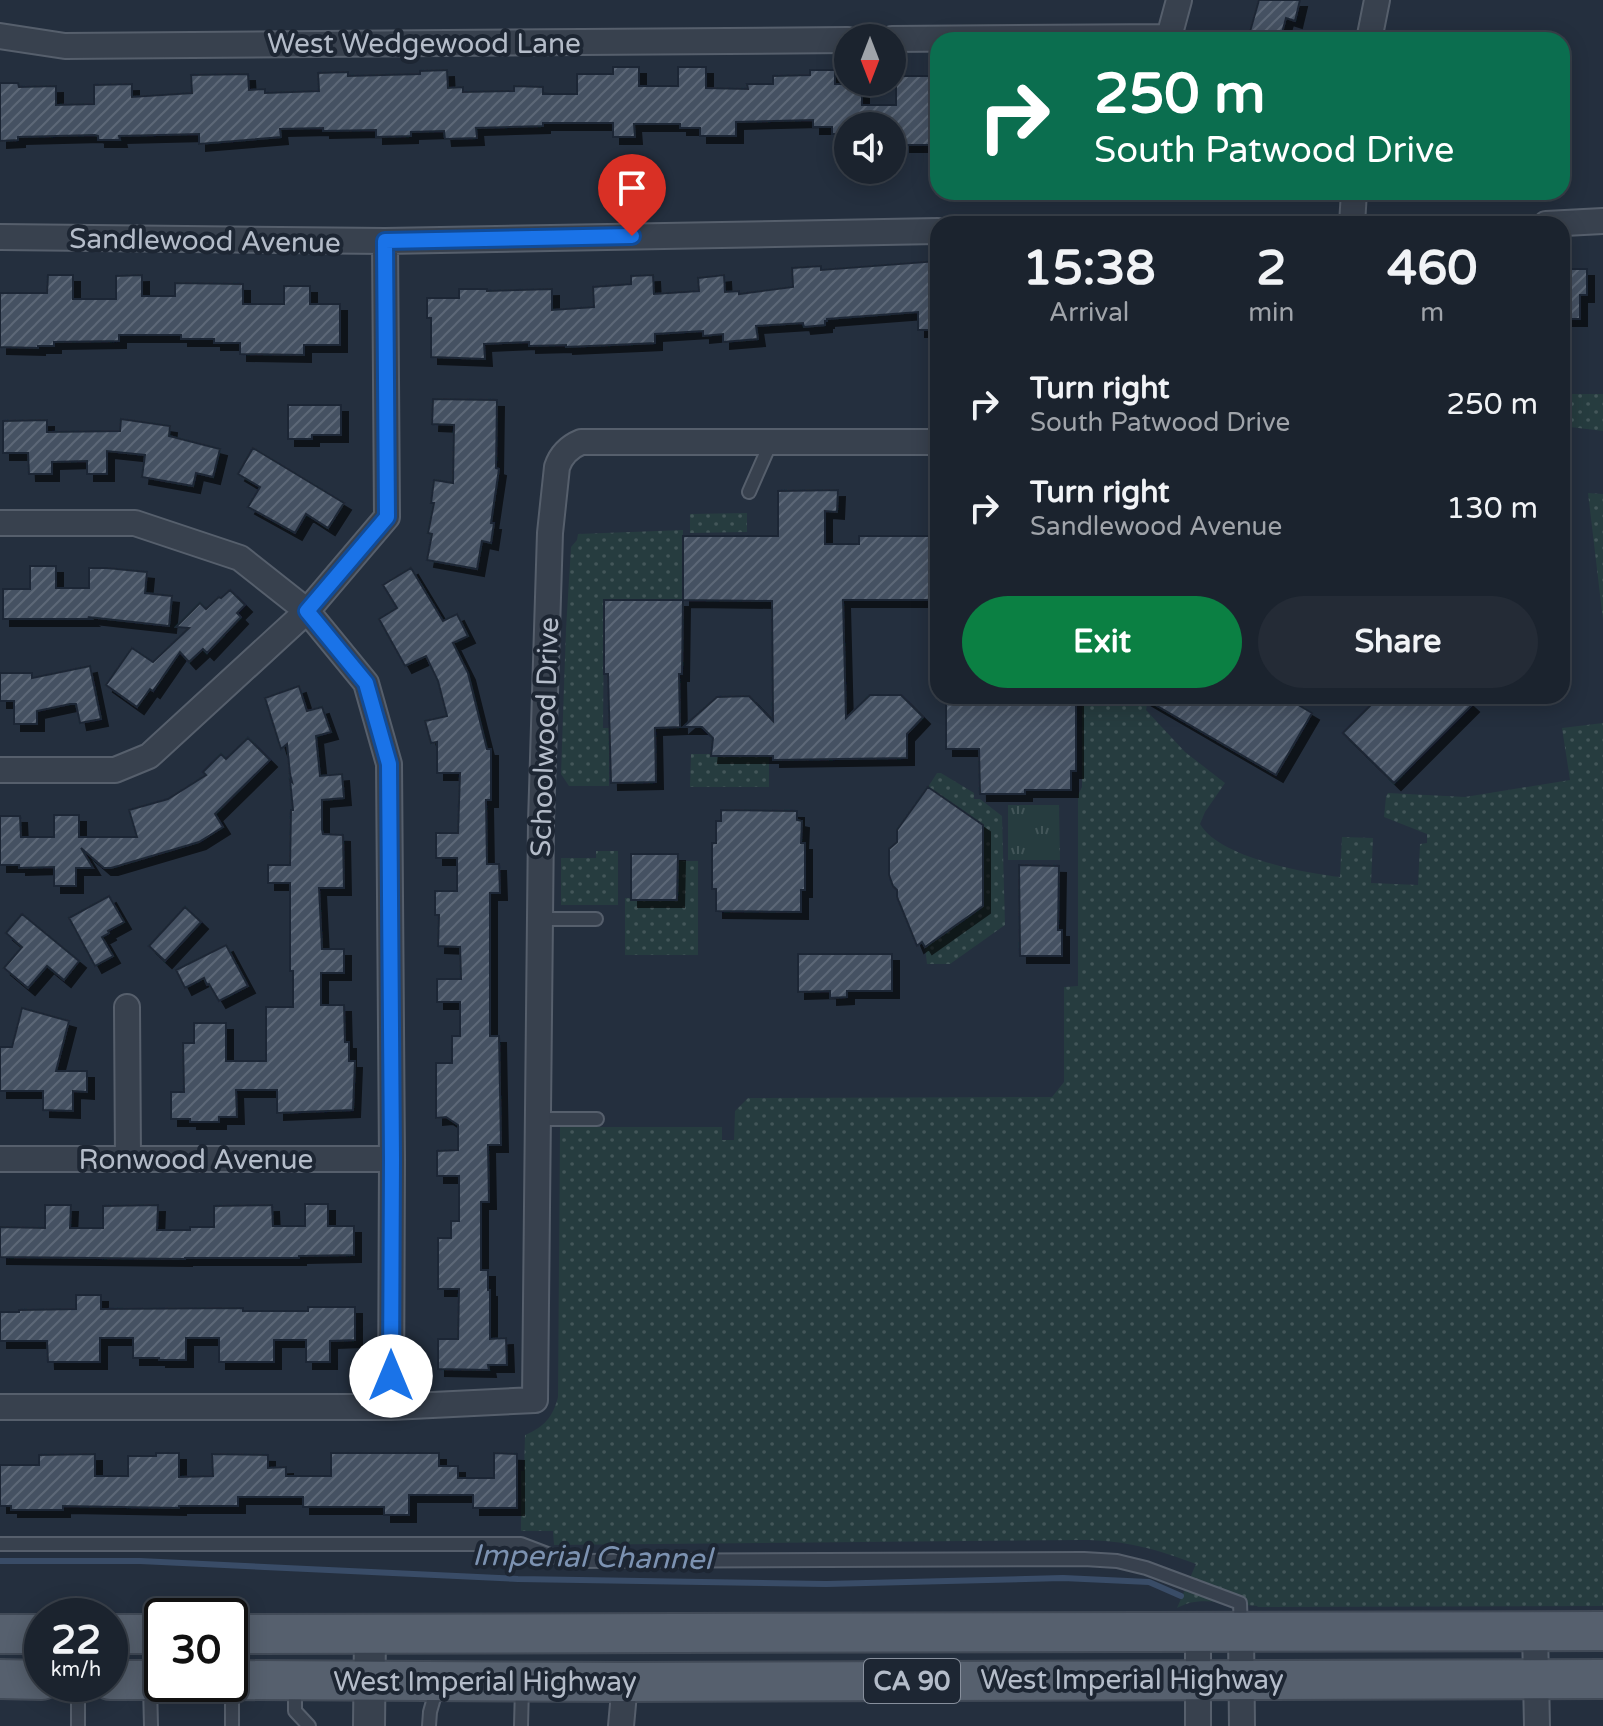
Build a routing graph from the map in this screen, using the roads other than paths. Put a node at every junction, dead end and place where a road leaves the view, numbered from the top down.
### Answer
1 (1179, 0) edge
2 (1377, 0) edge
3 (1170, 32) edge
4 (1371, 32) edge
5 (0, 36) edge
6 (906, 39) edge
7 (930, 39) edge
8 (834, 40) edge
9 (1603, 221) edge
10 (1570, 223) edge
11 (930, 231) edge
12 (0, 237) edge
13 (385, 241) junction
14 (771, 442) junction
15 (930, 442) edge
16 (749, 492) dead end
17 (0, 523) edge
18 (307, 611) junction
19 (0, 770) edge
20 (539, 919) junction
21 (596, 919) dead end
22 (127, 1007) dead end
23 (539, 1119) junction
24 (597, 1119) dead end
25 (0, 1159) edge
26 (128, 1159) junction
27 (392, 1159) junction
28 (0, 1407) edge
29 (391, 1407) junction
30 (0, 1544) edge
31 (1535, 1631) junction
32 (1603, 1631) edge
33 (1198, 1632) junction
34 (1241, 1632) junction
35 (0, 1634) edge
36 (24, 1634) edge
37 (248, 1634) edge
38 (370, 1634) junction
39 (1536, 1678) junction
40 (0, 1679) edge
41 (1199, 1679) junction
42 (1242, 1679) junction
43 (1603, 1679) edge
44 (24, 1680) edge
45 (248, 1680) edge
46 (295, 1680) junction
47 (370, 1680) junction
48 (439, 1680) junction
49 (522, 1680) junction
50 (625, 1682) junction
51 (78, 1702) edge
52 (154, 1702) edge
53 (231, 1702) edge
54 (78, 1726) edge
55 (151, 1726) edge
56 (232, 1726) edge
57 (309, 1726) edge
58 (369, 1726) edge
59 (429, 1726) edge
60 (521, 1726) edge
61 (621, 1726) edge
62 (1198, 1726) edge
63 (1242, 1726) edge
64 (1537, 1726) edge

1 - 3 street
2 - 4 street
5 - 8 street, West Wedgewood Lane
6 - 7 street
9 - 10 street
11 - 13 street, Sandlewood Avenue
12 - 13 street, Sandlewood Avenue
13 - 18 street
14 - 15 street, Schoolwood Drive
14 - 16 lane
14 - 20 street, Schoolwood Drive
17 - 18 street
18 - 19 street
18 - 27 street
20 - 21 lane
20 - 23 street, Schoolwood Drive
22 - 26 street
23 - 24 lane
23 - 29 street, Schoolwood Drive
25 - 26 street, Ronwood Avenue
26 - 27 street, Ronwood Avenue
27 - 29 street
28 - 29 street
30 - 34 lane
31 - 32 main road, West Imperial Highway / CA 90
31 - 34 main road, West Imperial Highway / CA 90
31 - 39 street
33 - 34 main road, West Imperial Highway / CA 90
33 - 38 main road, West Imperial Highway / CA 90
33 - 41 street
34 - 42 street
35 - 36 main road
37 - 38 main road, West Imperial Highway / CA 90
38 - 47 street
39 - 42 main road, West Imperial Highway / CA 90
39 - 43 main road, West Imperial Highway / CA 90
39 - 64 street
40 - 44 main road
41 - 42 main road, West Imperial Highway / CA 90
41 - 50 main road, West Imperial Highway / CA 90
41 - 62 street
42 - 63 street
45 - 46 main road, West Imperial Highway / CA 90
46 - 47 main road, West Imperial Highway / CA 90
46 - 57 lane
47 - 48 main road, West Imperial Highway / CA 90
47 - 58 street
48 - 49 main road, West Imperial Highway / CA 90
48 - 59 lane
49 - 50 main road, West Imperial Highway / CA 90
49 - 60 lane
50 - 61 street
51 - 54 lane
52 - 55 lane
53 - 56 lane

